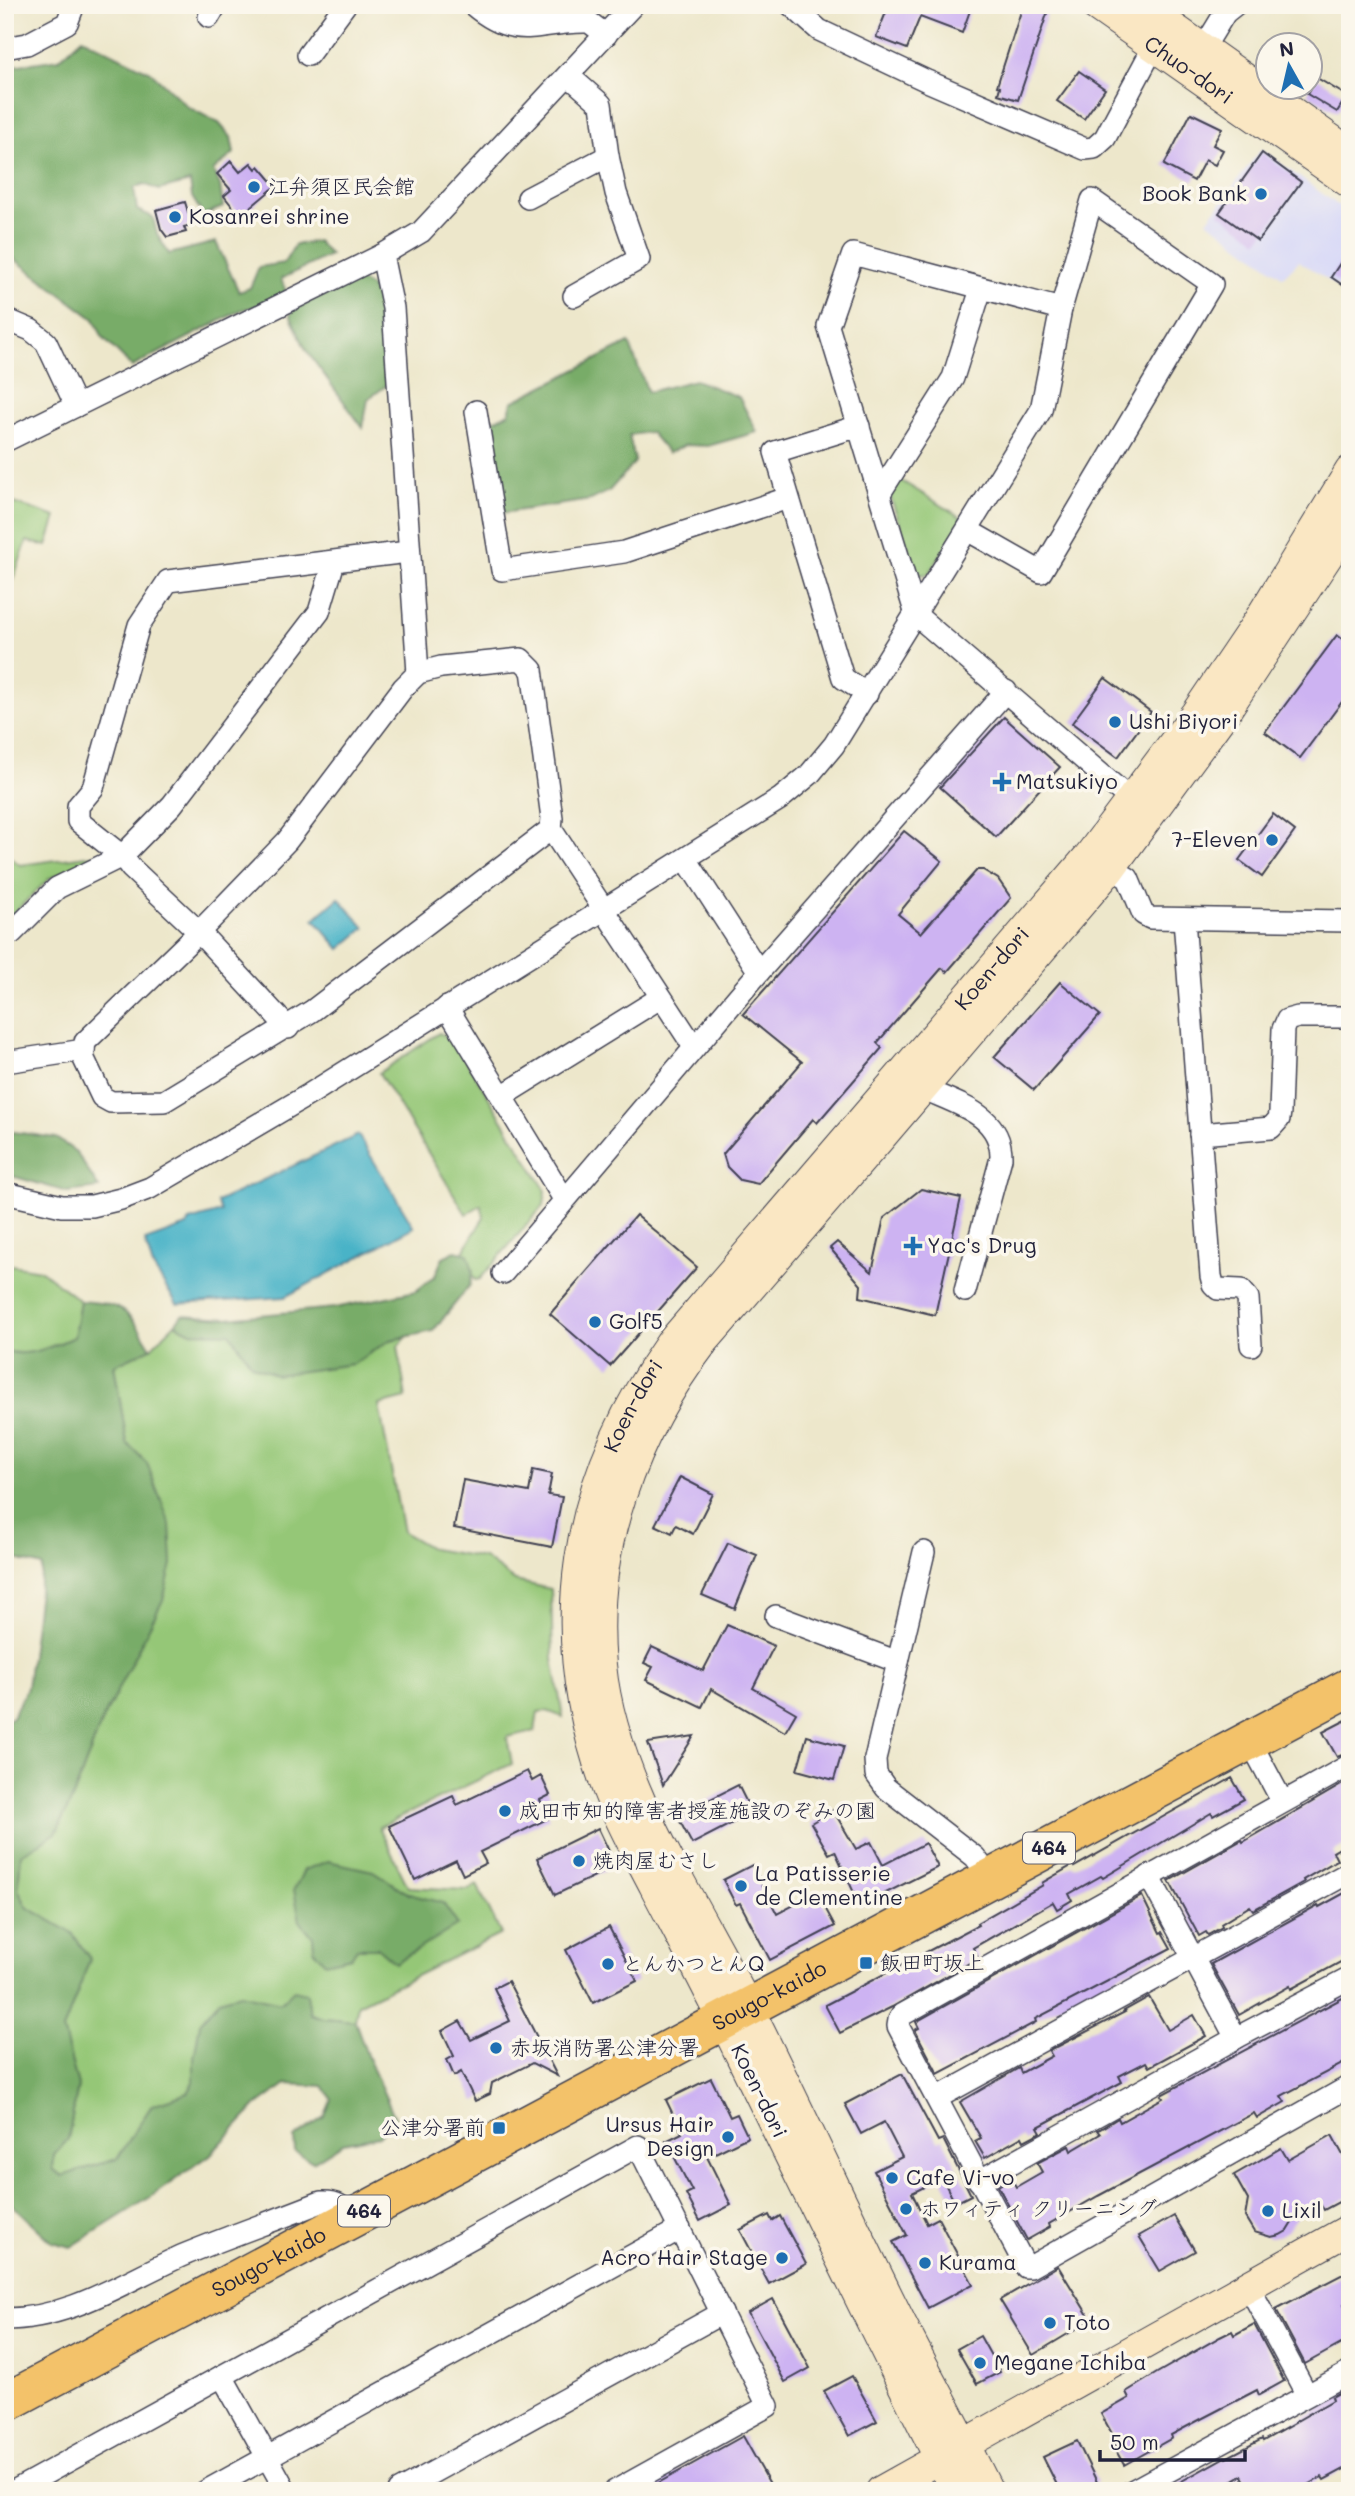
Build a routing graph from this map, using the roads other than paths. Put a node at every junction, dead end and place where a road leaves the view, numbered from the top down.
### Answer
1 (75, 5) edge
2 (345, 5) edge
3 (473, 5) edge
4 (633, 5) edge
5 (791, 5) edge
6 (1095, 5) edge
7 (1141, 5) edge
8 (1235, 5) edge
9 (606, 35) junction
10 (1154, 46) junction
11 (5, 48) edge
12 (1203, 49) junction
13 (308, 55) dead end
14 (569, 76) junction
15 (1350, 153) edge
16 (608, 156) junction
17 (1350, 183) edge
18 (528, 198) dead end
19 (382, 255) junction
20 (981, 289) junction
21 (575, 296) dead end
22 (1061, 309) junction
23 (5, 319) edge
24 (76, 406) junction
25 (476, 411) dead end
26 (859, 426) junction
27 (5, 441) edge
28 (1350, 471) edge
29 (880, 493) junction
30 (788, 498) junction
31 (1350, 522) edge
32 (969, 531) junction
33 (408, 552) junction
34 (334, 562) junction
35 (916, 615) junction
36 (418, 673) junction
37 (1006, 691) junction
38 (867, 694) junction
39 (1142, 807) junction
40 (551, 829) junction
41 (122, 856) junction
42 (686, 859) junction
43 (1099, 863) junction
44 (605, 909) junction
45 (1184, 919) junction
46 (1350, 921) edge
47 (199, 932) junction
48 (5, 935) edge
49 (759, 972) junction
50 (660, 998) junction
51 (447, 1007) junction
52 (1350, 1017) edge
53 (288, 1028) junction
54 (694, 1047) junction
55 (84, 1050) junction
56 (5, 1062) edge
57 (922, 1088) junction
58 (502, 1096) junction
59 (1200, 1134) junction
60 (5, 1193) edge
61 (564, 1199) junction
62 (503, 1273) dead end
63 (965, 1291) dead end
64 (1251, 1345) dead end
65 (924, 1552) dead end
66 (776, 1616) dead end
67 (898, 1661) junction
68 (1350, 1687) edge
69 (1250, 1741) junction
70 (1350, 1765) edge
71 (1282, 1801) junction
72 (1350, 1872) edge
73 (1149, 1876) junction
74 (991, 1879) junction
75 (1193, 1957) junction
76 (1350, 1978) edge
77 (736, 2014) junction
78 (1236, 2038) junction
79 (1350, 2086) edge
80 (937, 2098) junction
81 (979, 2181) junction
82 (352, 2217) junction
83 (680, 2229) junction
84 (1350, 2229) edge
85 (1248, 2285) junction
86 (722, 2313) junction
87 (5, 2319) edge
88 (1350, 2372) edge
89 (222, 2376) junction
90 (1307, 2395) junction
91 (5, 2403) edge
92 (952, 2451) junction
93 (267, 2457) junction
94 (14, 2491) edge
95 (206, 2491) edge
96 (286, 2491) edge
97 (399, 2491) edge
98 (615, 2491) edge
99 (881, 2491) edge
100 (956, 2491) edge
101 (988, 2491) edge
102 (1132, 2491) edge

1 - 11 street
2 - 13 street
3 - 9 street
4 - 9 street
5 - 10 street
6 - 10 street, Chuo-dori
7 - 12 street, Chuo-dori
8 - 12 street
9 - 14 street
10 - 17 street, Chuo-dori
12 - 15 street, Chuo-dori
14 - 16 street
14 - 19 street
16 - 18 street
16 - 21 street
19 - 24 street
19 - 33 street
20 - 22 street
20 - 26 street
20 - 29 street
22 - 32 street
22 - 32 street
23 - 24 street
24 - 27 street
25 - 30 street
26 - 29 street
26 - 30 street
28 - 39 street, Koen-dori
29 - 35 street
30 - 38 street
31 - 39 street, Koen-dori
32 - 35 street
33 - 34 street
33 - 36 street
34 - 41 street
34 - 41 street
35 - 37 street
35 - 38 street
36 - 40 street
36 - 47 street
37 - 39 street
37 - 49 street
38 - 42 street
39 - 43 street, Koen-dori
40 - 44 street
40 - 53 street
41 - 47 street
41 - 48 street
42 - 44 street
42 - 49 street
43 - 45 street
43 - 57 street, Koen-dori
43 - 77 street, Koen-dori
44 - 50 street
44 - 51 street
45 - 46 street
45 - 59 street
47 - 53 street
47 - 55 street
49 - 54 street
50 - 54 street
50 - 58 street
51 - 58 street
51 - 60 street
52 - 59 street
53 - 55 street
54 - 61 street
55 - 56 street
57 - 63 street
57 - 77 street, Koen-dori
58 - 61 street
59 - 64 street
61 - 62 street
65 - 67 street
66 - 67 street
67 - 74 street
68 - 69 highway, Sougo-kaido / 464
69 - 71 street
69 - 74 highway, Sougo-kaido / 464
70 - 71 street
71 - 73 street
72 - 75 street
73 - 75 street
73 - 80 street
74 - 77 highway, Sougo-kaido / 464
75 - 78 street
75 - 80 street
76 - 78 street
77 - 82 highway, Sougo-kaido / 464
77 - 92 street, Koen-dori
78 - 81 street
79 - 81 street
80 - 81 street
82 - 87 street
82 - 91 highway, Sougo-kaido / 464
83 - 86 street
83 - 89 street
83 - 93 street
84 - 85 street
85 - 90 street
85 - 92 street
86 - 97 street
86 - 98 street
88 - 90 street
89 - 93 street
89 - 94 street
90 - 102 street
92 - 99 street
92 - 100 street, Koen-dori
92 - 101 street, Koen-dori
93 - 95 street
93 - 96 street

